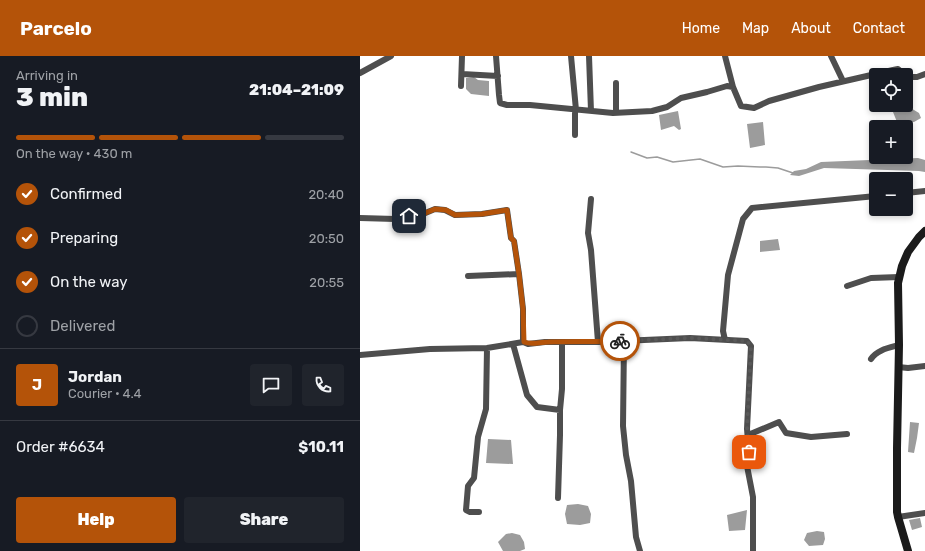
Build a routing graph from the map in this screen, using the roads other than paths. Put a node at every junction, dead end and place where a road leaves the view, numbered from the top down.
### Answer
1 (391, 56) edge
2 (462, 56) edge
3 (496, 56) edge
4 (571, 56) edge
5 (589, 56) edge
6 (725, 56) edge
7 (831, 56) edge
8 (360, 73) edge
9 (462, 74) junction
10 (925, 74) edge
11 (869, 75) edge
12 (498, 76) junction
13 (913, 77) edge
14 (843, 81) junction
15 (616, 83) dead end
16 (461, 86) dead end
17 (734, 87) junction
18 (575, 110) junction
19 (591, 111) junction
20 (616, 113) junction
21 (575, 135) dead end
22 (925, 191) edge
23 (913, 192) edge
24 (869, 197) edge
25 (591, 200) dead end
26 (360, 218) edge
27 (925, 231) edge
28 (519, 274) junction
29 (468, 276) dead end
30 (899, 277) junction
31 (847, 286) dead end
32 (725, 340) junction
33 (624, 341) junction
34 (524, 342) junction
35 (562, 342) junction
36 (598, 342) junction
37 (513, 344) junction
38 (899, 345) junction
39 (487, 348) junction
40 (360, 355) edge
41 (871, 359) dead end
42 (925, 366) edge
43 (898, 367) junction
44 (560, 410) junction
45 (847, 434) dead end
46 (748, 435) junction
47 (558, 498) dead end
48 (479, 512) dead end
49 (925, 514) edge
50 (898, 517) junction
51 (640, 551) edge
52 (753, 551) edge
53 (908, 551) edge

1 - 8 street
2 - 9 street
3 - 12 street
4 - 18 street
5 - 19 street
6 - 17 street
7 - 14 street
9 - 12 street
9 - 16 street
10 - 13 street
11 - 14 street
12 - 18 street
14 - 17 street
15 - 20 street
17 - 20 street
18 - 19 street
18 - 21 street
19 - 20 street
22 - 23 street
24 - 32 street
25 - 36 street
26 - 28 street
27 - 30 main road
28 - 29 street
28 - 34 street
30 - 31 street
30 - 38 main road
32 - 33 street
32 - 46 street
33 - 36 street
33 - 51 street
34 - 35 street
34 - 37 street
35 - 36 street
35 - 44 street
37 - 39 street
37 - 44 street
38 - 41 street
38 - 43 main road
39 - 40 street
39 - 48 street
42 - 43 street
43 - 50 main road
44 - 47 street
45 - 46 street
46 - 52 street
49 - 50 street
50 - 53 main road

